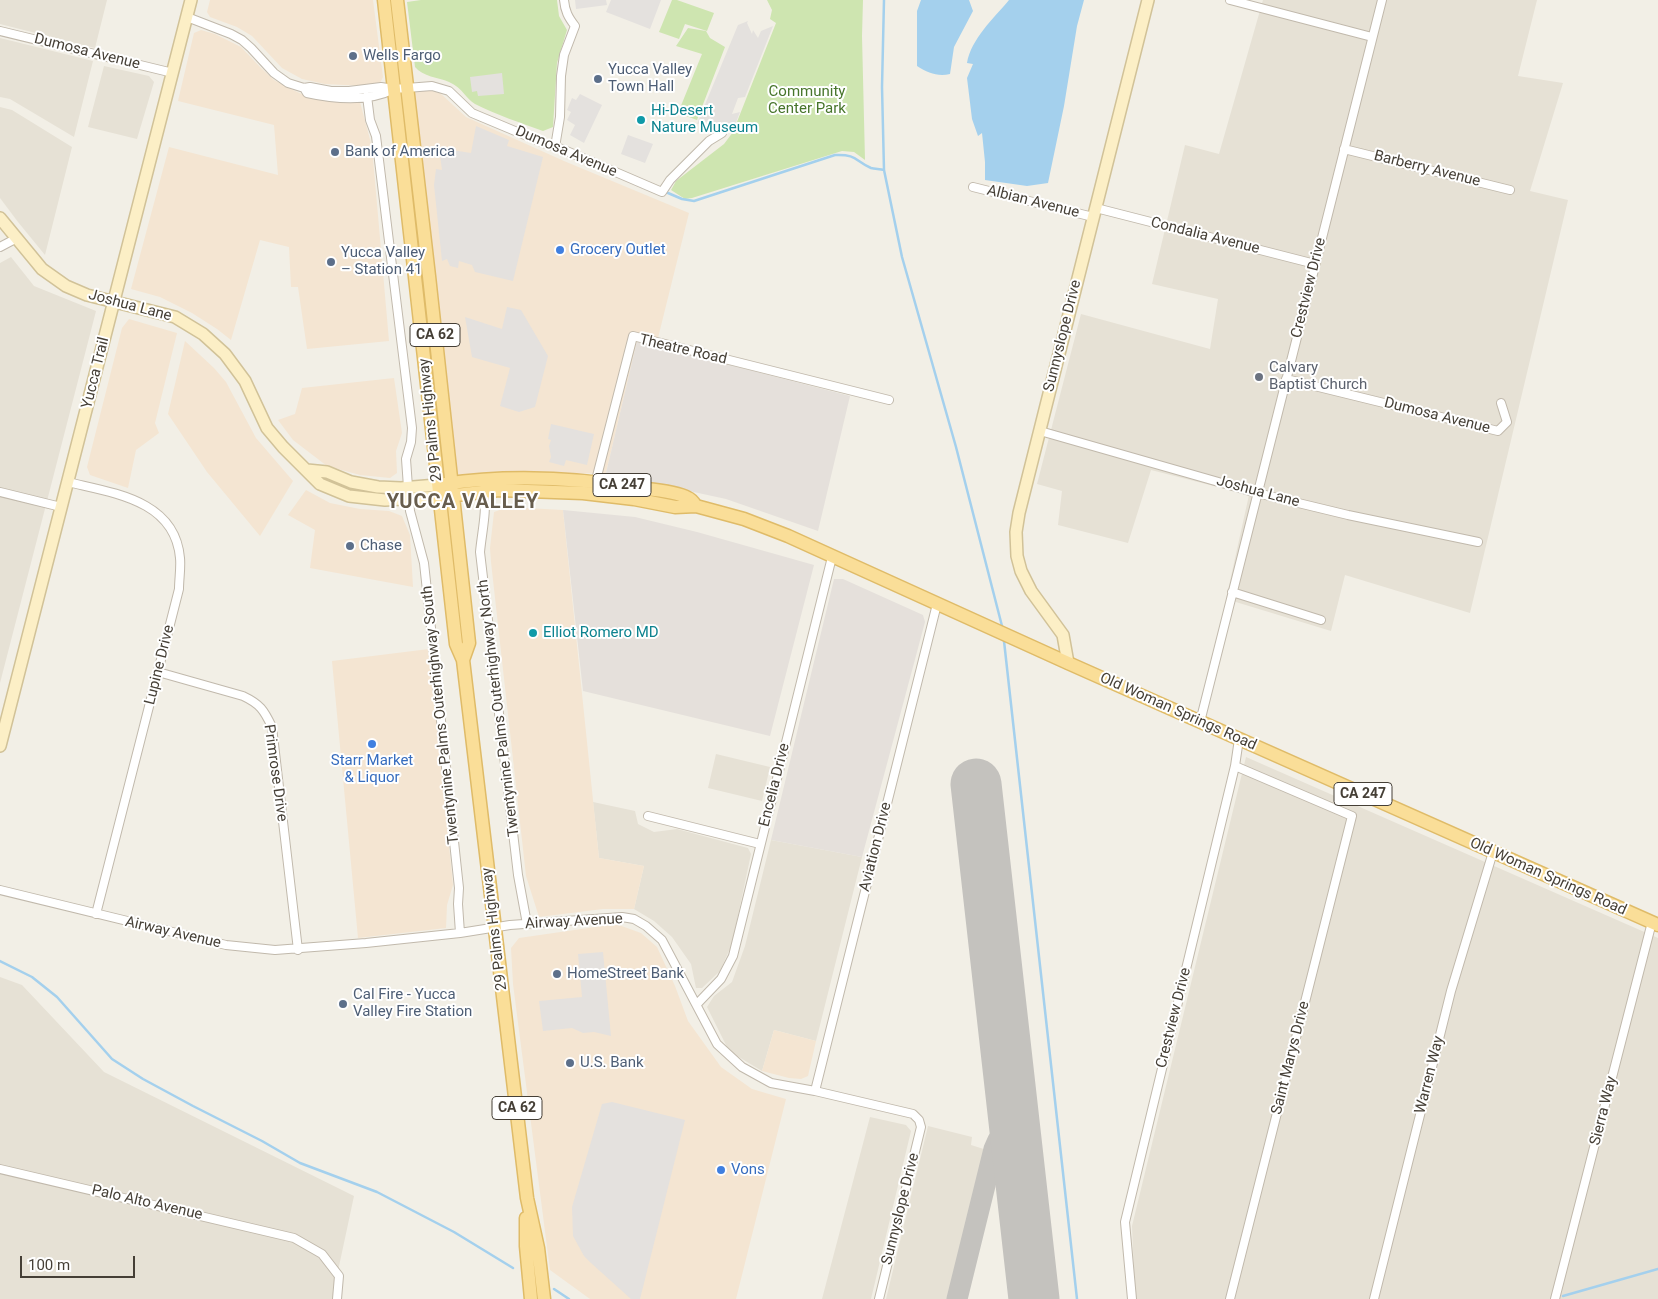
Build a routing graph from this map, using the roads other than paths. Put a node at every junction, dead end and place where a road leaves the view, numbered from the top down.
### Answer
1 (191, 0) edge
2 (384, 0) edge
3 (397, 0) edge
4 (564, 0) edge
5 (1148, 0) edge
6 (1230, 0) edge
7 (1382, 0) edge
8 (187, 17) junction
9 (0, 31) edge
10 (1372, 37) junction
11 (173, 73) junction
12 (304, 88) junction
13 (400, 88) junction
14 (367, 96) junction
15 (722, 133) dead end
16 (555, 147) junction
17 (1344, 149) junction
18 (973, 187) dead end
19 (1510, 190) dead end
20 (1094, 213) junction
21 (0, 218) edge
22 (17, 238) junction
23 (0, 247) edge
24 (1315, 264) junction
25 (114, 301) junction
26 (1286, 379) junction
27 (889, 400) dead end
28 (1501, 403) dead end
29 (1040, 431) junction
30 (307, 470) junction
31 (68, 482) junction
32 (408, 487) junction
33 (452, 488) junction
34 (594, 488) junction
35 (438, 491) junction
36 (484, 491) junction
37 (0, 492) edge
38 (1257, 493) junction
39 (409, 499) junction
40 (61, 507) junction
41 (1478, 542) dead end
42 (832, 556) junction
43 (1232, 592) junction
44 (937, 604) junction
45 (1321, 620) dead end
46 (463, 660) junction
47 (1068, 663) junction
48 (158, 672) junction
49 (1200, 722) junction
50 (2, 733) edge
51 (1239, 739) junction
52 (0, 746) edge
53 (1234, 766) junction
54 (648, 816) dead end
55 (760, 844) junction
56 (1493, 852) junction
57 (0, 890) edge
58 (96, 914) junction
59 (527, 924) junction
60 (1655, 924) edge
61 (494, 927) junction
62 (460, 933) junction
63 (298, 950) junction
64 (697, 1004) junction
65 (815, 1091) junction
66 (919, 1120) joint
67 (0, 1169) edge
68 (527, 1198) junction
69 (337, 1299) edge
70 (531, 1299) edge
71 (544, 1299) edge
72 (879, 1299) edge
73 (1134, 1299) edge
74 (1230, 1299) edge
75 (1374, 1299) edge
76 (1556, 1299) edge

1 - 8 main road, Yucca Trail
2 - 13 main road, 29 Palms Highway / CA 62
3 - 13 main road, 29 Palms Highway / CA 62
4 - 16 street
5 - 20 main road, Sunnyslope Drive
6 - 10 street
7 - 10 street, Crestview Drive
8 - 11 main road, Yucca Trail
8 - 12 street, Dumosa Avenue
9 - 11 street, Dumosa Avenue
10 - 17 street, Crestview Drive
11 - 25 main road, Yucca Trail
12 - 13 street, Dumosa Avenue
12 - 14 street, Dumosa Avenue
13 - 14 street, Dumosa Avenue
13 - 16 street, Dumosa Avenue
13 - 33 main road, 29 Palms Highway / CA 62
13 - 35 main road, 29 Palms Highway / CA 62
14 - 32 street
15 - 16 street, Dumosa Avenue
17 - 19 street, Barberry Avenue
17 - 24 street, Crestview Drive
18 - 20 street, Albian Avenue
20 - 24 street, Condalia Avenue
20 - 29 main road, Sunnyslope Drive
21 - 22 main road, Joshua Lane
22 - 23 street
22 - 25 main road, Joshua Lane
24 - 26 street, Crestview Drive
25 - 30 main road, Joshua Lane
25 - 31 main road, Yucca Trail
26 - 28 street, Dumosa Avenue
26 - 38 street, Crestview Drive
27 - 34 street, Theatre Road
29 - 38 street, Joshua Lane
29 - 47 main road, Sunnyslope Drive
30 - 32 main road
30 - 39 main road, Joshua Lane
31 - 40 main road, Yucca Trail
31 - 48 street, Lupine Drive
32 - 35 main road
33 - 34 main road, Old Woman Springs Road / CA 247
33 - 35 main road, Old Woman Springs Road / CA 247
33 - 36 main road, Old Woman Springs Road / CA 247
33 - 46 main road, 29 Palms Highway / CA 62
34 - 36 main road, Old Woman Springs Road / CA 247
34 - 42 main road, Old Woman Springs Road / CA 247
35 - 39 main road, Joshua Lane
35 - 46 main road, 29 Palms Highway / CA 62
36 - 59 street, Twentynine Palms Outerhighway North
37 - 40 street
38 - 41 street, Joshua Lane
38 - 43 street, Crestview Drive
39 - 62 street, Twentynine Palms Outerhighway South
40 - 50 main road, Yucca Trail
42 - 44 main road, Old Woman Springs Road / CA 247
42 - 55 street, Encelia Drive
43 - 45 street
43 - 49 street, Crestview Drive
44 - 47 main road, Old Woman Springs Road / CA 247
44 - 65 street, Aviation Drive
46 - 61 main road, 29 Palms Highway / CA 62
47 - 49 main road, Old Woman Springs Road / CA 247
48 - 58 street, Lupine Drive
48 - 63 street, Primrose Drive
49 - 51 main road, Old Woman Springs Road / CA 247
50 - 52 main road, Yucca Trail
51 - 53 street, Crestview Drive
51 - 56 main road, Old Woman Springs Road / CA 247
53 - 73 street, Crestview Drive
53 - 74 street, Saint Marys Drive
54 - 55 street
55 - 64 street, Encelia Drive
56 - 60 main road, Old Woman Springs Road / CA 247
56 - 75 street, Warren Way
57 - 58 street, Airway Avenue
58 - 63 street, Airway Avenue
59 - 61 street, Airway Avenue
59 - 64 street, Airway Avenue
60 - 76 street, Sierra Way
61 - 62 street, Airway Avenue
61 - 68 main road, 29 Palms Highway / CA 62
62 - 63 street, Airway Avenue
64 - 65 street, Airway Avenue
65 - 66 street, Airway Avenue
66 - 72 street, Sunnyslope Drive
67 - 69 street, Palo Alto Avenue
68 - 70 main road, 29 Palms Highway / CA 62
68 - 71 main road, 29 Palms Highway / CA 62

